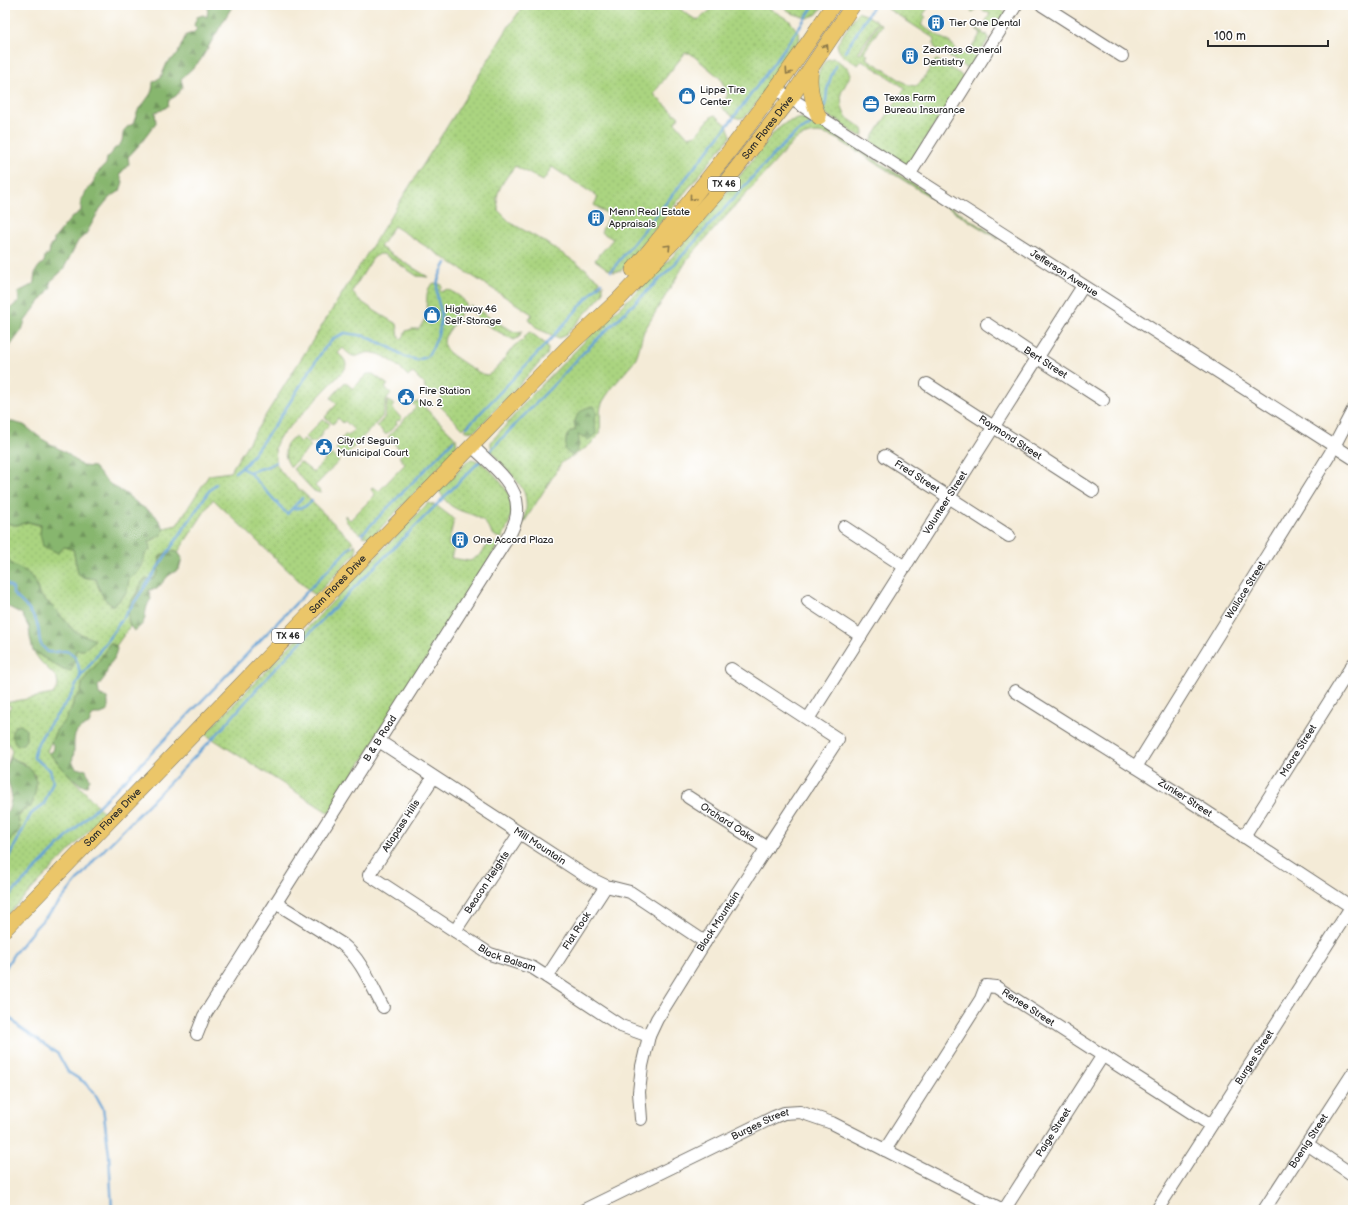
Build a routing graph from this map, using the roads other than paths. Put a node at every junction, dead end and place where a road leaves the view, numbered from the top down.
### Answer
1 (833, 5) edge
2 (853, 5) edge
3 (1016, 5) edge
4 (1042, 5) edge
5 (1122, 56) dead end
6 (811, 69) junction
7 (776, 89) junction
8 (790, 98) junction
9 (819, 117) junction
10 (910, 175) junction
11 (1083, 286) junction
12 (987, 324) dead end
13 (571, 344) junction
14 (1038, 358) junction
15 (927, 384) dead end
16 (1103, 400) dead end
17 (1353, 410) edge
18 (993, 428) junction
19 (472, 446) junction
20 (1334, 446) junction
21 (885, 456) dead end
22 (1353, 458) edge
23 (1093, 491) dead end
24 (948, 498) junction
25 (844, 527) dead end
26 (1009, 536) dead end
27 (905, 567) junction
28 (808, 601) dead end
29 (861, 636) junction
30 (1353, 664) edge
31 (731, 668) dead end
32 (1015, 691) dead end
33 (808, 719) junction
34 (379, 741) junction
35 (1136, 767) junction
36 (433, 778) junction
37 (688, 797) dead end
38 (519, 834) junction
39 (1244, 837) junction
40 (767, 848) junction
41 (369, 874) joint
42 (606, 886) junction
43 (276, 903) junction
44 (1352, 907) edge
45 (5, 929) edge
46 (455, 931) junction
47 (705, 942) junction
48 (547, 976) junction
49 (383, 1007) dead end
50 (197, 1034) dead end
51 (649, 1036) junction
52 (1103, 1055) junction
53 (1353, 1073) edge
54 (642, 1119) dead end
55 (1211, 1125) junction
56 (1307, 1144) junction
57 (885, 1150) junction
58 (1353, 1175) edge
59 (584, 1210) edge
60 (1003, 1210) edge
61 (1157, 1210) edge
62 (1264, 1210) edge

1 -> 7 main road, Sam Flores Drive / TX 46
6 -> 2 main road, Sam Flores Drive / TX 46
3 - 10 street
4 - 5 street
6 - 8 main road, Sam Flores Drive / TX 46
6 - 9 main road
7 - 8 street, Jefferson Avenue
7 -> 13 main road, Sam Flores Drive / TX 46
8 - 9 street, Jefferson Avenue
13 -> 8 main road, Sam Flores Drive / TX 46
9 - 10 street, Jefferson Avenue
10 - 11 street, Jefferson Avenue
11 - 14 street, Volunteer Street
11 - 20 street, Jefferson Avenue
12 - 14 street, Bert Street
13 - 19 main road, Sam Flores Drive / TX 46
14 - 16 street, Bert Street
14 - 18 street, Volunteer Street
15 - 18 street, Raymond Street
17 - 20 street, Wallace Street
18 - 23 street, Raymond Street
18 - 24 street, Volunteer Street
19 - 34 street, B & B Road
19 - 45 main road, Sam Flores Drive / TX 46
20 - 22 street, Jefferson Avenue
20 - 35 street, Wallace Street
21 - 24 street, Fred Street
24 - 26 street, Fred Street
24 - 27 street, Volunteer Street
25 - 27 street
27 - 29 street, Volunteer Street
28 - 29 street
29 - 33 street, Volunteer Street
30 - 39 street, Moore Street
31 - 33 street
32 - 35 street, Zunker Street
33 - 40 street, Black Mountain
34 - 36 street, Mill Mountain
34 - 43 street, B & B Road
35 - 39 street, Zunker Street
36 - 38 street, Mill Mountain
36 - 41 street, Atlapass Hills
37 - 40 street, Orchard Oaks
38 - 42 street, Mill Mountain
38 - 46 street, Beacon Heights
39 - 44 street, Zunker Street
40 - 47 street, Black Mountain
41 - 46 street, Black Balsam
42 - 47 street, Mill Mountain
42 - 48 street, Flat Rock
43 - 49 street
43 - 50 street, B & B Road
44 - 55 street, Burges Street
46 - 48 street, Black Balsam
47 - 51 street, Black Mountain
48 - 51 street, Black Balsam
51 - 54 street, Black Mountain
52 - 55 street, Renee Street
52 - 57 street, Renee Street
52 - 60 street, Paige Street
53 - 56 street, Boenig Street
55 - 61 street, Burges Street
56 - 58 street
56 - 62 street, Boenig Street
57 - 59 street, Burges Street
57 - 60 street, Burges Street

